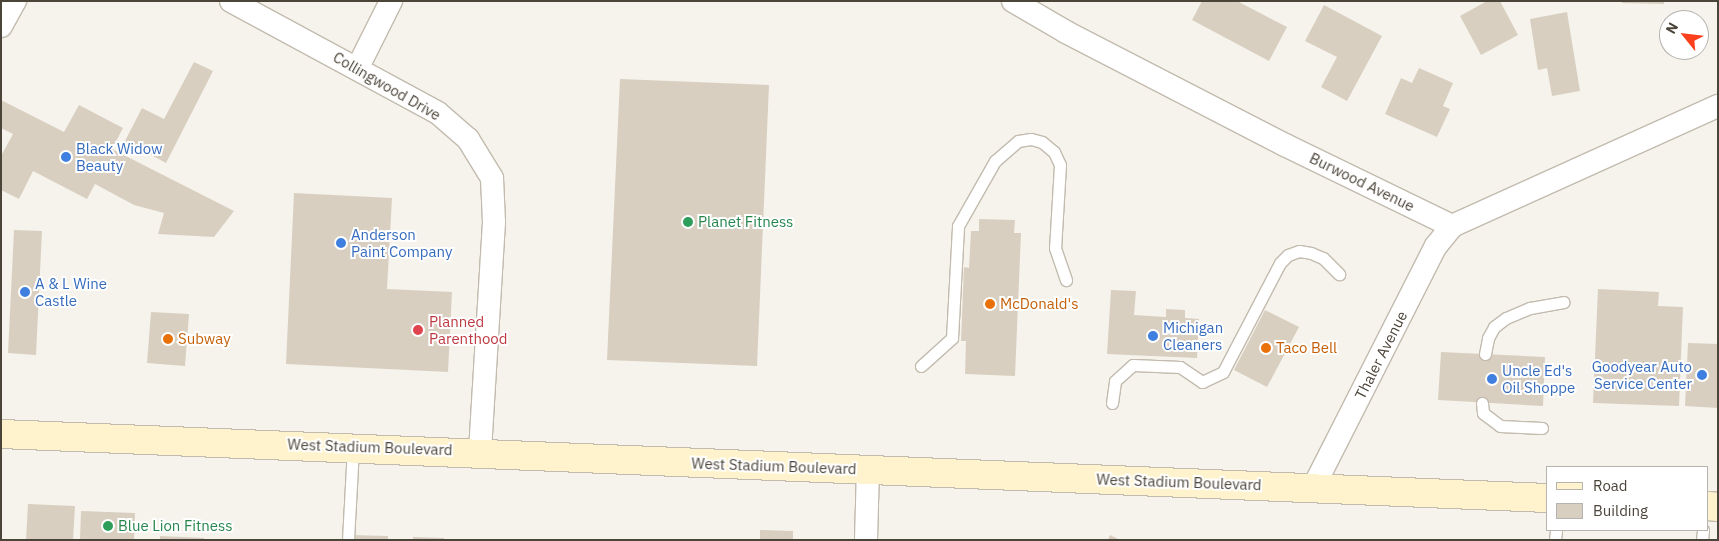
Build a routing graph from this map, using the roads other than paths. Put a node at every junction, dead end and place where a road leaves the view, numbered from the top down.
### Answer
1 (14, 1) edge
2 (231, 1) edge
3 (391, 1) edge
4 (1014, 1) edge
5 (1, 26) edge
6 (358, 67) junction
7 (1718, 106) edge
8 (1452, 226) junction
9 (1339, 274) dead end
10 (1066, 280) dead end
11 (1563, 302) dead end
12 (1485, 354) dead end
13 (921, 366) dead end
14 (1112, 403) dead end
15 (1482, 403) dead end
16 (1542, 428) dead end
17 (1, 434) edge
18 (354, 446) junction
19 (480, 452) junction
20 (868, 470) junction
21 (1314, 486) junction
22 (1546, 498) edge
23 (348, 540) edge
24 (866, 540) edge

1 - 5 street
2 - 6 street, Collingwood Drive
3 - 6 street
4 - 8 street, Burwood Avenue
6 - 19 street, Collingwood Drive
7 - 8 street
8 - 21 street, Thaler Avenue
9 - 14 lane
10 - 13 lane
11 - 12 lane
15 - 16 lane
17 - 18 main road, West Stadium Boulevard
18 - 19 main road, West Stadium Boulevard
18 - 23 lane
19 - 20 main road, West Stadium Boulevard
20 - 21 main road, West Stadium Boulevard
20 - 24 street
21 - 22 main road, West Stadium Boulevard

